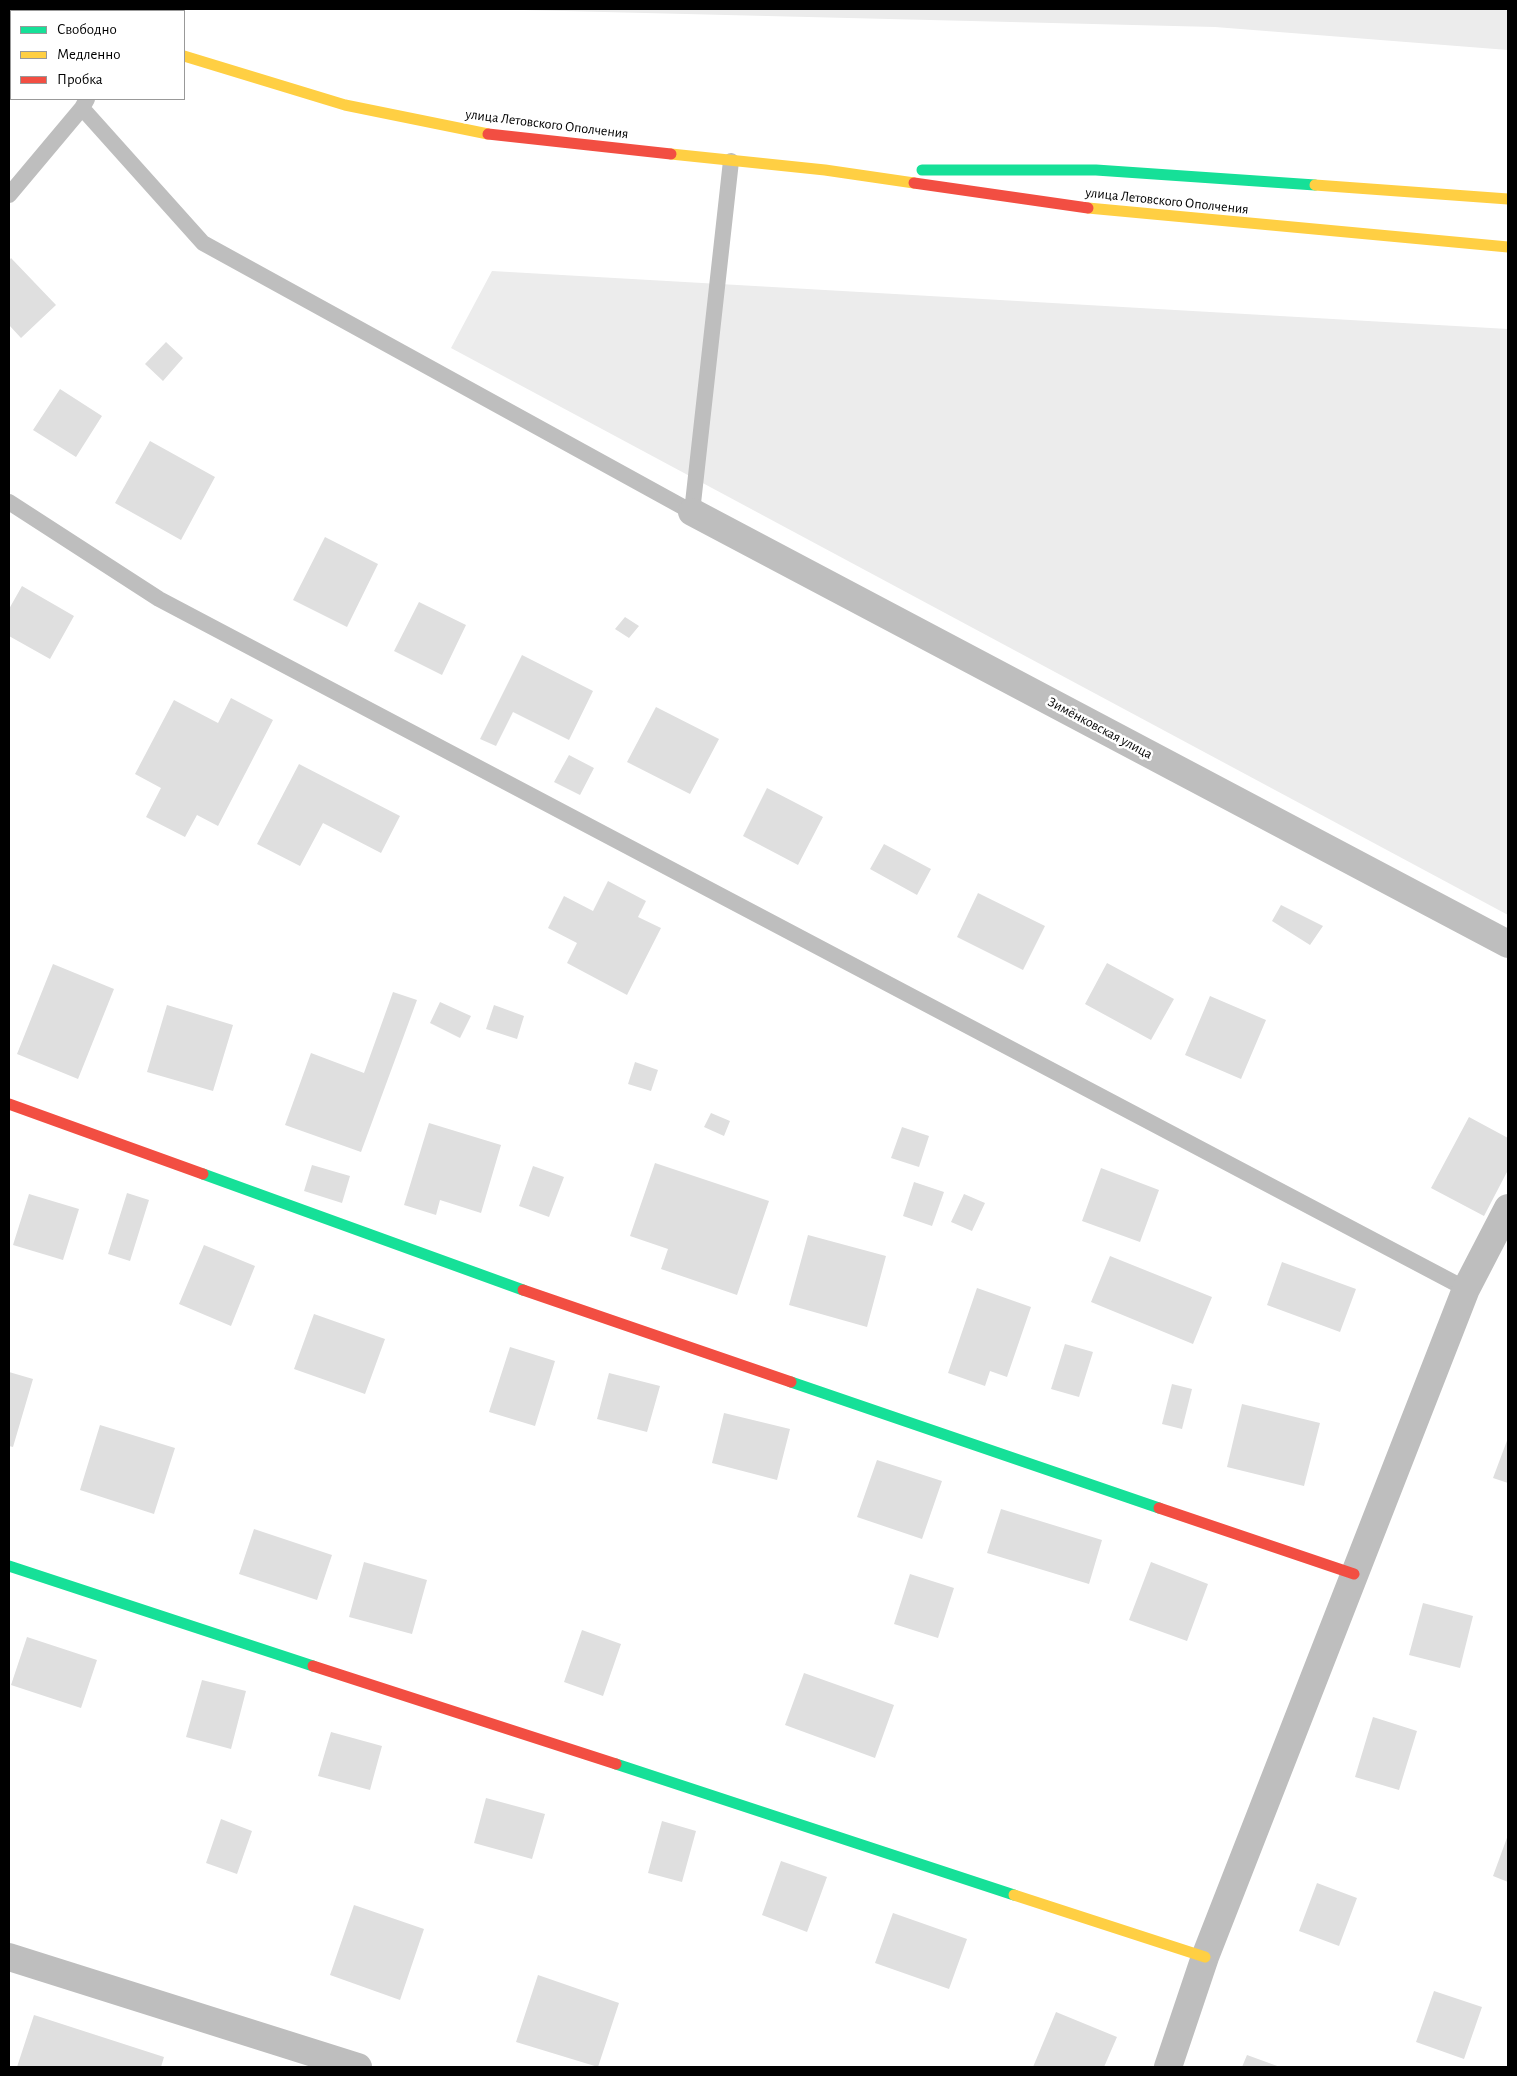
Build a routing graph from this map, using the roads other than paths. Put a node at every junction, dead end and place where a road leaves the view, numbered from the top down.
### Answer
1 (185, 56) edge
2 (85, 103) edge
3 (731, 161) junction
4 (825, 170) junction
5 (9, 195) edge
6 (1508, 199) edge
7 (1508, 247) edge
8 (9, 502) edge
9 (692, 512) junction
10 (1508, 944) edge
11 (9, 1104) edge
12 (1508, 1208) edge
13 (1466, 1289) junction
14 (9, 1566) edge
15 (1354, 1574) junction
16 (1205, 1956) junction
17 (9, 1957) edge
18 (358, 2067) edge
19 (1168, 2067) edge

1 - 3 street, улица Летовского Ополчения
2 - 5 lane
2 - 9 lane
3 - 4 street, улица Летовского Ополчения
3 - 9 lane
4 - 6 street, улица Летовского Ополчения
4 - 7 street, улица Летовского Ополчения
8 - 13 lane
9 - 10 street, Зимёнковская улица
11 - 15 street
12 - 13 street
13 - 15 street
14 - 16 street
15 - 16 street
16 - 19 street
17 - 18 street

